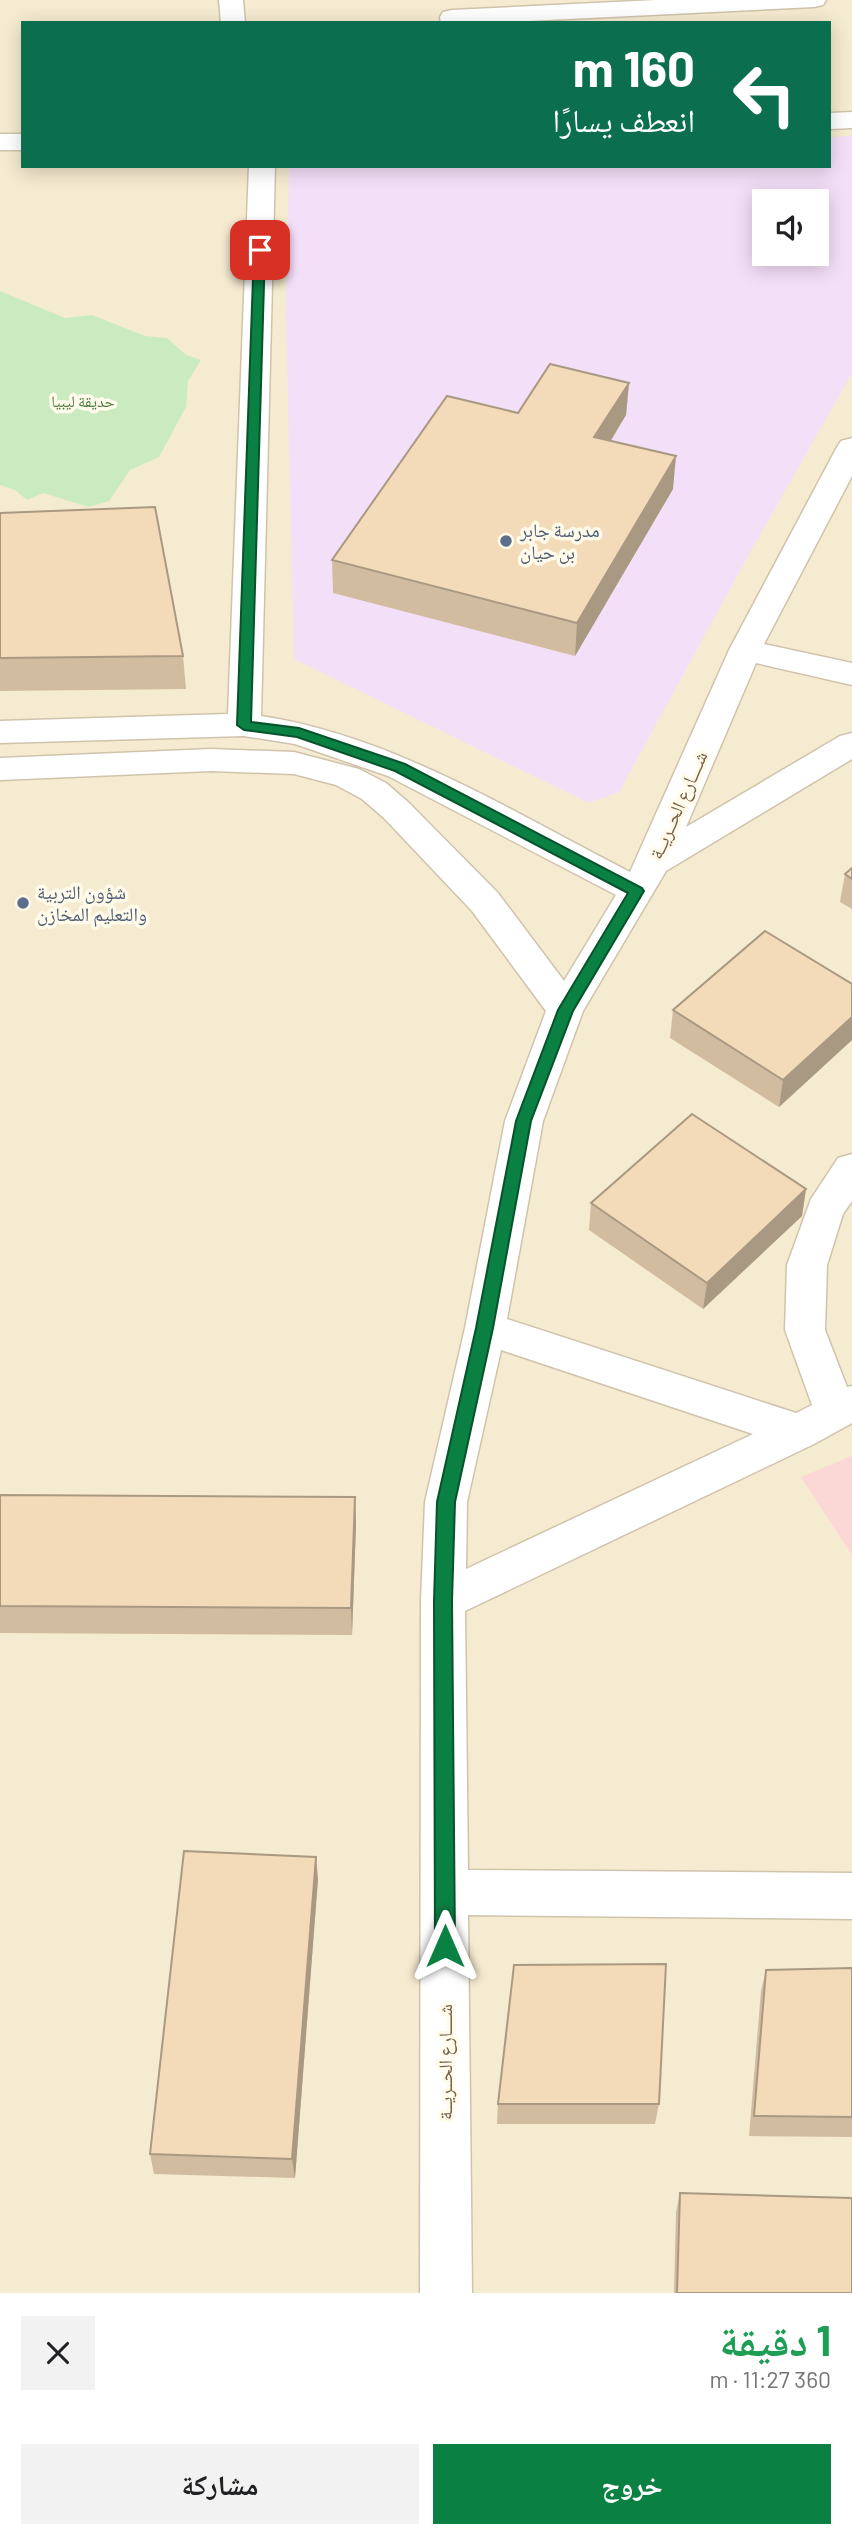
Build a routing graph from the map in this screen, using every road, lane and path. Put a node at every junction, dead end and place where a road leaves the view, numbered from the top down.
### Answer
1 (231, 0) edge
2 (814, 0) edge
3 (451, 13) edge
4 (233, 21) edge
5 (852, 120) edge
6 (831, 121) edge
7 (0, 142) edge
8 (21, 142) edge
9 (262, 168) edge
10 (849, 460) edge
11 (746, 650) junction
12 (852, 674) edge
13 (244, 725) junction
14 (0, 732) edge
15 (852, 744) edge
16 (0, 769) edge
17 (645, 876) junction
18 (565, 1010) junction
19 (852, 1169) edge
20 (485, 1328) junction
21 (843, 1407) edge
22 (799, 1432) junction
23 (443, 1601) junction
24 (445, 1892) junction
25 (852, 1896) edge
26 (446, 2293) edge

1 - 4 street
2 - 3 street
5 - 6 street
7 - 8 street
9 - 13 street
10 - 11 street, شــــارع الحــريــة
11 - 12 street
11 - 17 street, شــــارع الحــريــة
13 - 14 street
13 - 17 street
15 - 17 street
16 - 18 street
17 - 18 street, شــــارع الحــريــة
18 - 20 street, شــــارع الحــريــة
19 - 21 street
20 - 22 street
20 - 23 street, شــــارع الحــريــة
21 - 22 street
22 - 23 street
23 - 24 street, شــــارع الحــريــة
24 - 25 street
24 - 26 street, شــــارع الحــريــة

